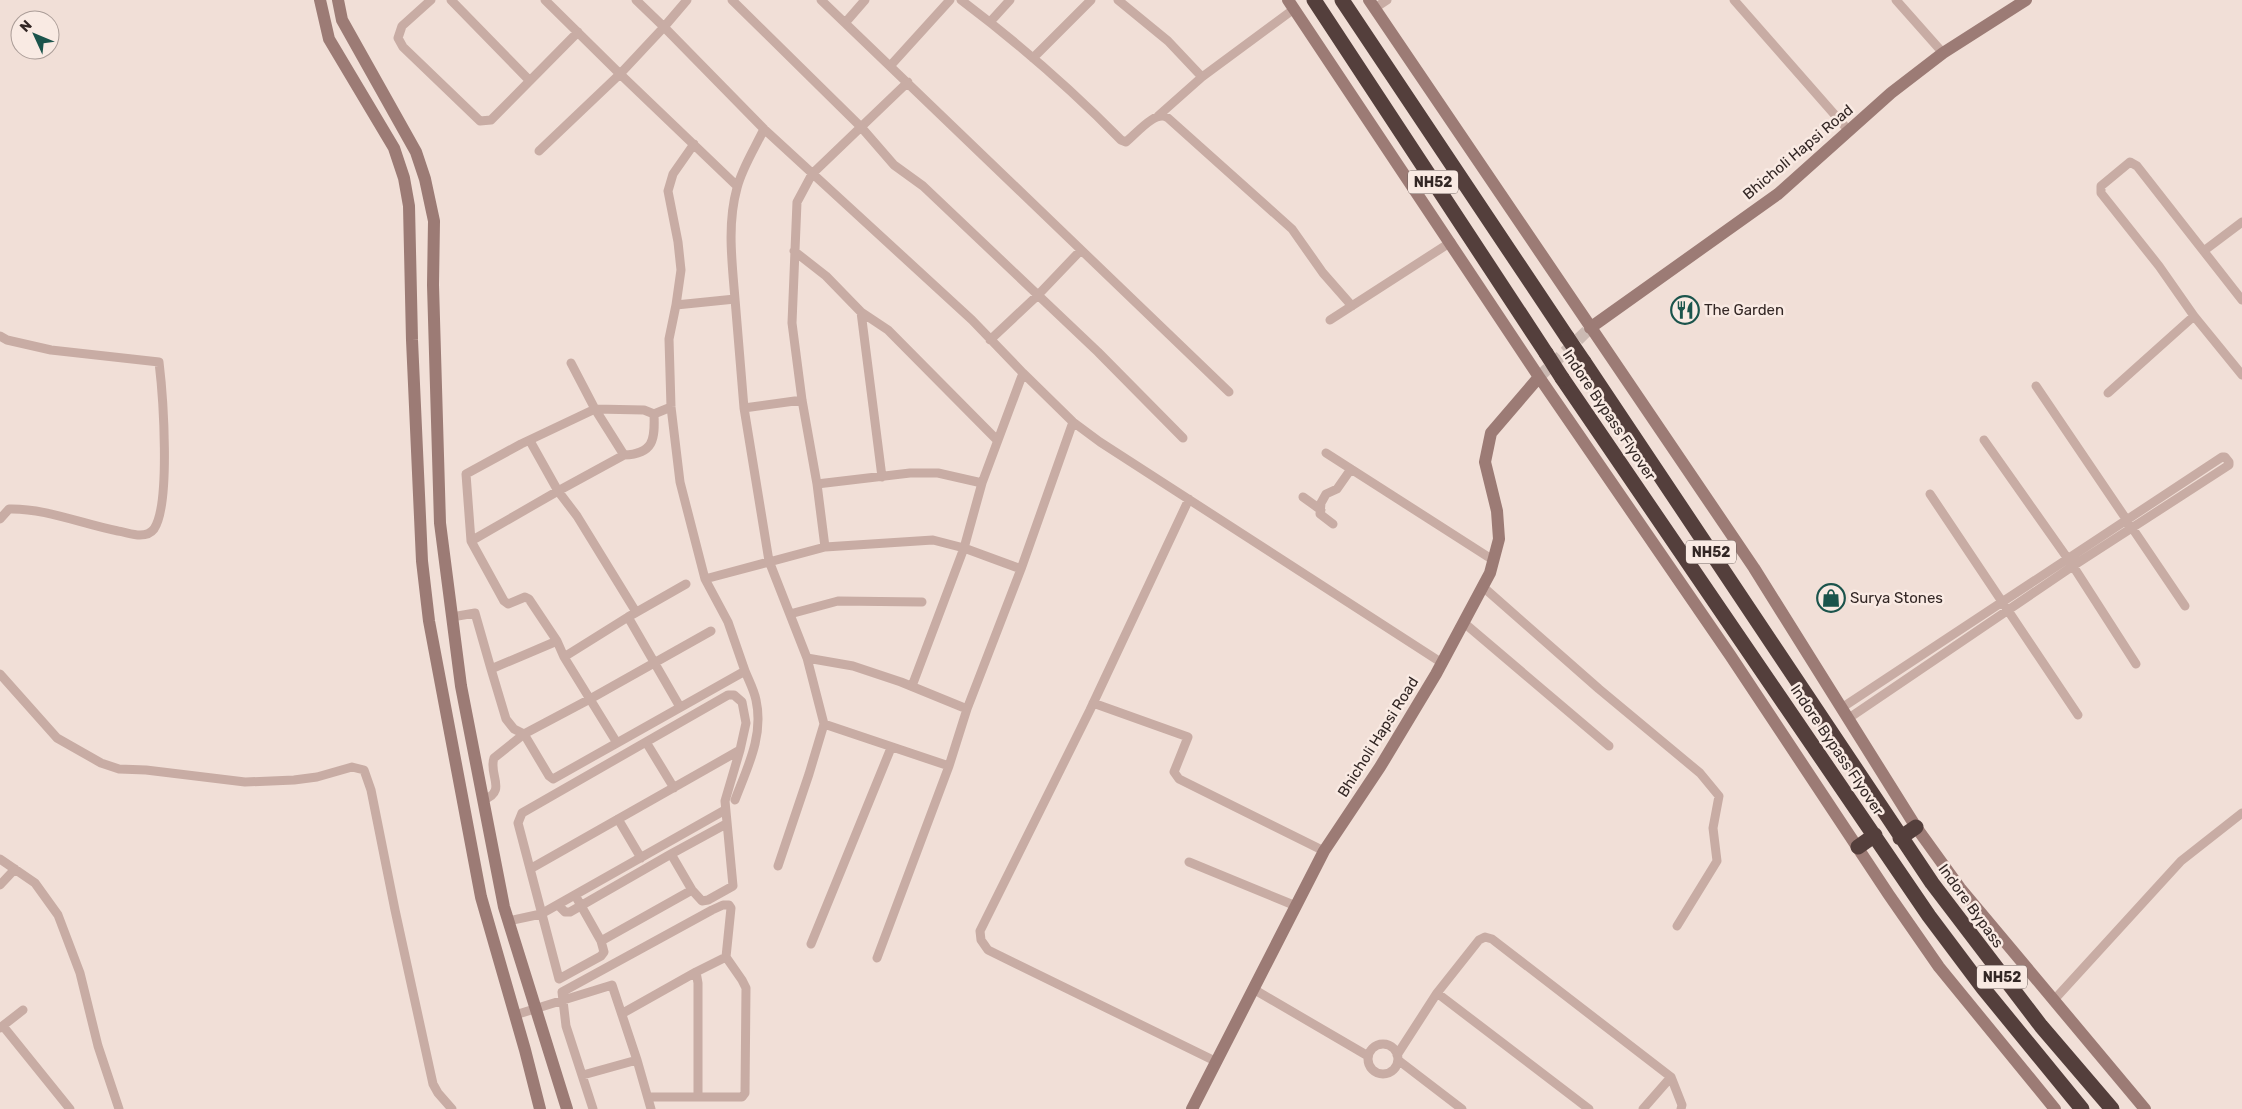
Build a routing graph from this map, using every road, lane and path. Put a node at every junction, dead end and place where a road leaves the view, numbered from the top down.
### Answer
1 (320, 0) edge
2 (338, 0) edge
3 (431, 0) edge
4 (451, 0) edge
5 (545, 0) edge
6 (636, 0) edge
7 (688, 0) edge
8 (732, 0) edge
9 (821, 0) edge
10 (865, 0) edge
11 (950, 0) edge
12 (961, 0) edge
13 (1010, 0) edge
14 (1091, 0) edge
15 (1118, 0) edge
16 (1342, 0) edge
17 (1387, 0) edge
18 (1734, 0) edge
19 (1896, 0) edge
20 (2026, 0) edge
21 (1291, 4) edge
22 (1372, 4) edge
23 (1318, 5) edge
24 (990, 22) junction
25 (845, 23) junction
26 (664, 27) junction
27 (578, 32) junction
28 (1943, 53) junction
29 (1033, 58) junction
30 (891, 65) junction
31 (620, 74) junction
32 (1202, 77) junction
33 (530, 80) junction
34 (908, 82) junction
35 (1157, 116) junction
36 (861, 127) junction
37 (764, 129) junction
38 (1849, 131) junction
39 (694, 144) junction
40 (539, 152) dead end
41 (812, 174) junction
42 (737, 186) junction
43 (2242, 222) edge
44 (1451, 242) junction
45 (1080, 250) junction
46 (2205, 250) junction
47 (794, 251) junction
48 (1038, 295) junction
49 (735, 299) junction
50 (2242, 300) edge
51 (676, 305) junction
52 (1352, 306) junction
53 (861, 312) junction
54 (2194, 316) junction
55 (1330, 320) dead end
56 (1590, 328) junction
57 (0, 336) edge
58 (990, 340) junction
59 (571, 363) dead end
60 (1023, 373) junction
61 (2242, 376) edge
62 (1539, 377) junction
63 (2036, 386) dead end
64 (1229, 392) dead end
65 (2108, 393) dead end
66 (802, 400) junction
67 (671, 407) junction
68 (744, 408) junction
69 (595, 409) junction
70 (654, 414) junction
71 (1073, 422) junction
72 (1183, 438) dead end
73 (997, 440) junction
74 (1984, 440) dead end
75 (530, 441) junction
76 (1326, 454) dead end
77 (624, 455) junction
78 (1351, 469) junction
79 (882, 477) junction
80 (982, 483) junction
81 (817, 484) junction
82 (558, 491) junction
83 (1930, 494) dead end
84 (1303, 497) dead end
85 (1189, 499) junction
86 (1321, 510) junction
87 (0, 519) edge
88 (1333, 524) dead end
89 (2129, 524) junction
90 (471, 541) junction
91 (826, 547) junction
92 (964, 548) junction
93 (1493, 560) junction
94 (769, 561) junction
95 (2071, 562) junction
96 (1021, 569) junction
97 (705, 579) junction
98 (686, 584) dead end
99 (1482, 586) junction
100 (922, 602) dead end
101 (2185, 606) dead end
102 (2005, 607) junction
103 (790, 614) junction
104 (632, 615) junction
105 (452, 617) junction
106 (1463, 622) junction
107 (711, 631) dead end
108 (557, 641) junction
109 (564, 657) junction
110 (807, 658) junction
111 (655, 663) junction
112 (1442, 663) junction
113 (2136, 664) dead end
114 (491, 669) junction
115 (745, 671) junction
116 (0, 674) edge
117 (912, 686) junction
118 (590, 699) junction
119 (1093, 703) junction
120 (680, 707) junction
121 (966, 710) junction
122 (1846, 713) junction
123 (2078, 715) dead end
124 (824, 724) junction
125 (524, 734) junction
126 (646, 742) junction
127 (617, 743) junction
128 (1609, 746) dead end
129 (890, 748) junction
130 (740, 750) junction
131 (949, 766) junction
132 (674, 788) junction
133 (483, 800) junction
134 (735, 800) dead end
135 (726, 810) junction
136 (2242, 813) edge
137 (618, 819) junction
138 (726, 824) junction
139 (1916, 827) junction
140 (1900, 838) junction
141 (1878, 840) junction
142 (1858, 846) junction
143 (1324, 851) junction
144 (671, 854) junction
145 (641, 858) junction
146 (0, 859) edge
147 (1189, 862) dead end
148 (778, 866) dead end
149 (15, 869) junction
150 (530, 869) junction
151 (0, 885) edge
152 (692, 890) junction
153 (575, 895) junction
154 (558, 905) junction
155 (1296, 906) junction
156 (581, 907) junction
157 (541, 914) junction
158 (508, 921) junction
159 (1676, 926) dead end
160 (601, 941) junction
161 (811, 944) dead end
162 (726, 957) junction
163 (877, 958) dead end
164 (696, 972) junction
165 (1255, 990) junction
166 (1437, 993) junction
167 (563, 1001) junction
168 (2053, 1001) junction
169 (536, 1008) junction
170 (23, 1010) dead end
171 (623, 1013) junction
172 (515, 1015) junction
173 (1, 1027) edge
174 (1368, 1056) junction
175 (1398, 1058) junction
176 (637, 1060) junction
177 (1217, 1062) junction
178 (583, 1075) junction
179 (1672, 1077) junction
180 (648, 1097) junction
181 (698, 1097) junction
182 (70, 1109) edge
183 (119, 1109) edge
184 (452, 1109) edge
185 (540, 1109) edge
186 (567, 1109) edge
187 (593, 1109) edge
188 (651, 1109) edge
189 (1192, 1109) edge
190 (1462, 1109) edge
191 (1589, 1109) edge
192 (1643, 1109) edge
193 (1681, 1109) edge
194 (2055, 1109) edge
195 (2082, 1109) edge
196 (2112, 1109) edge
197 (2145, 1109) edge

1 - 172 street
2 - 105 street
3 - 33 street
4 - 33 street
5 - 27 street
6 - 26 street
7 - 26 street
8 - 36 street
9 - 25 street
10 - 25 street
11 - 30 street
12 - 24 street
13 - 24 street
14 - 29 street
15 - 32 street
16 - 140 highway, Indore Bypass Flyover / NH52, bridge
17 - 22 street
18 - 38 street
19 - 28 street
20 - 28 street, Bhicholi Hapsi Road
21 - 32 street
21 - 44 street
22 - 56 street
23 - 141 highway, Indore Bypass Flyover / NH52, bridge
24 - 29 street
25 - 30 street
26 - 31 street
26 - 37 street
27 - 31 street
27 - 33 street
28 - 38 street, Bhicholi Hapsi Road
29 - 35 street
30 - 34 street
31 - 39 street
31 - 40 street
32 - 35 street
34 - 36 street
34 - 45 street
35 - 52 street
36 - 41 street
36 - 48 street
37 - 41 street
37 - 42 street
38 - 56 street, Bhicholi Hapsi Road
39 - 42 street
39 - 51 street
41 - 47 street
41 - 58 street
42 - 49 street
43 - 46 street
44 - 52 street
44 - 62 street
45 - 48 street
45 - 64 street
46 - 50 street
46 - 54 street
47 - 53 street
47 - 66 street
48 - 58 street
48 - 72 street
49 - 51 street
49 - 68 street
51 - 67 street
52 - 55 street
53 - 73 street
53 - 79 street
54 - 61 street
54 - 65 street
56 - 122 street
57 - 87 street
58 - 60 street
59 - 69 street
60 - 71 street
60 - 73 street
62 - 93 street, Bhicholi Hapsi Road
62 - 142 street
63 - 89 street
66 - 68 street
66 - 81 street
67 - 70 street
67 - 97 street
68 - 94 street
69 - 70 street
69 - 75 street
69 - 77 street
70 - 77 street
71 - 85 street
71 - 96 street
73 - 80 street
74 - 95 street
75 - 82 street
75 - 90 street
76 - 78 street
77 - 82 street
78 - 86 street
78 - 93 street
79 - 80 street
79 - 81 street
80 - 92 street
81 - 91 street
82 - 90 street
82 - 104 street
83 - 102 street
84 - 86 street
85 - 112 street
85 - 119 street
86 - 88 street
89 - 89 street
89 - 95 street
89 - 101 street
90 - 108 street
91 - 92 street
91 - 94 street
92 - 96 street
92 - 117 street
93 - 99 street, Bhicholi Hapsi Road
94 - 97 street
94 - 103 street
95 - 102 street
95 - 113 street
96 - 121 street
97 - 115 street
98 - 104 street
99 - 106 street, Bhicholi Hapsi Road
99 - 159 street
100 - 103 street
102 - 122 street
102 - 123 street
103 - 110 street
104 - 109 street
104 - 111 street
105 - 114 street
105 - 133 street
106 - 112 street, Bhicholi Hapsi Road
106 - 128 street
107 - 111 street
108 - 109 street
108 - 114 street
109 - 118 street
110 - 117 street
110 - 124 street
111 - 118 street
111 - 120 street
112 - 143 street, Bhicholi Hapsi Road
114 - 125 street
115 - 120 street
115 - 134 street
116 - 184 street
117 - 121 street
118 - 125 street
118 - 127 street
119 - 143 street
119 - 177 street
120 - 127 street
121 - 131 street
122 - 139 street
124 - 129 street
124 - 148 street
125 - 127 street
125 - 133 street
126 - 130 street
126 - 132 street
126 - 150 street
129 - 131 street
129 - 161 street
130 - 132 street
130 - 135 street
131 - 163 street
132 - 137 street
133 - 158 street
135 - 138 street
135 - 145 street
136 - 168 street
137 - 145 street
137 - 150 street
138 - 144 street
138 - 152 street
139 - 140 highway
139 - 168 street
140 - 196 highway, Indore Bypass / NH52
141 - 142 highway
141 - 195 highway, NH52
142 - 194 street
143 - 155 street, Bhicholi Hapsi Road
144 - 152 street
144 - 156 street
145 - 153 street
146 - 149 street
147 - 155 street
149 - 151 street
149 - 183 street
150 - 157 street
152 - 160 street
153 - 154 street
153 - 156 street
154 - 156 street
154 - 157 street
155 - 165 street, Bhicholi Hapsi Road
156 - 160 street
157 - 158 street
157 - 160 street
158 - 169 street
162 - 164 street
162 - 167 street
162 - 181 street
164 - 171 street
164 - 181 street
165 - 174 street
165 - 177 street, Bhicholi Hapsi Road
166 - 175 street
166 - 179 street
166 - 191 street
167 - 169 street
167 - 171 street
167 - 178 street
168 - 197 street
169 - 172 street
169 - 186 street
170 - 173 street
171 - 176 street
172 - 185 street
173 - 182 street
174 - 175 street
174 - 175 street
175 - 190 street
176 - 178 street
176 - 180 street
177 - 189 street, Bhicholi Hapsi Road
178 - 187 street
179 - 192 street
179 - 193 street
180 - 181 street
180 - 188 street

